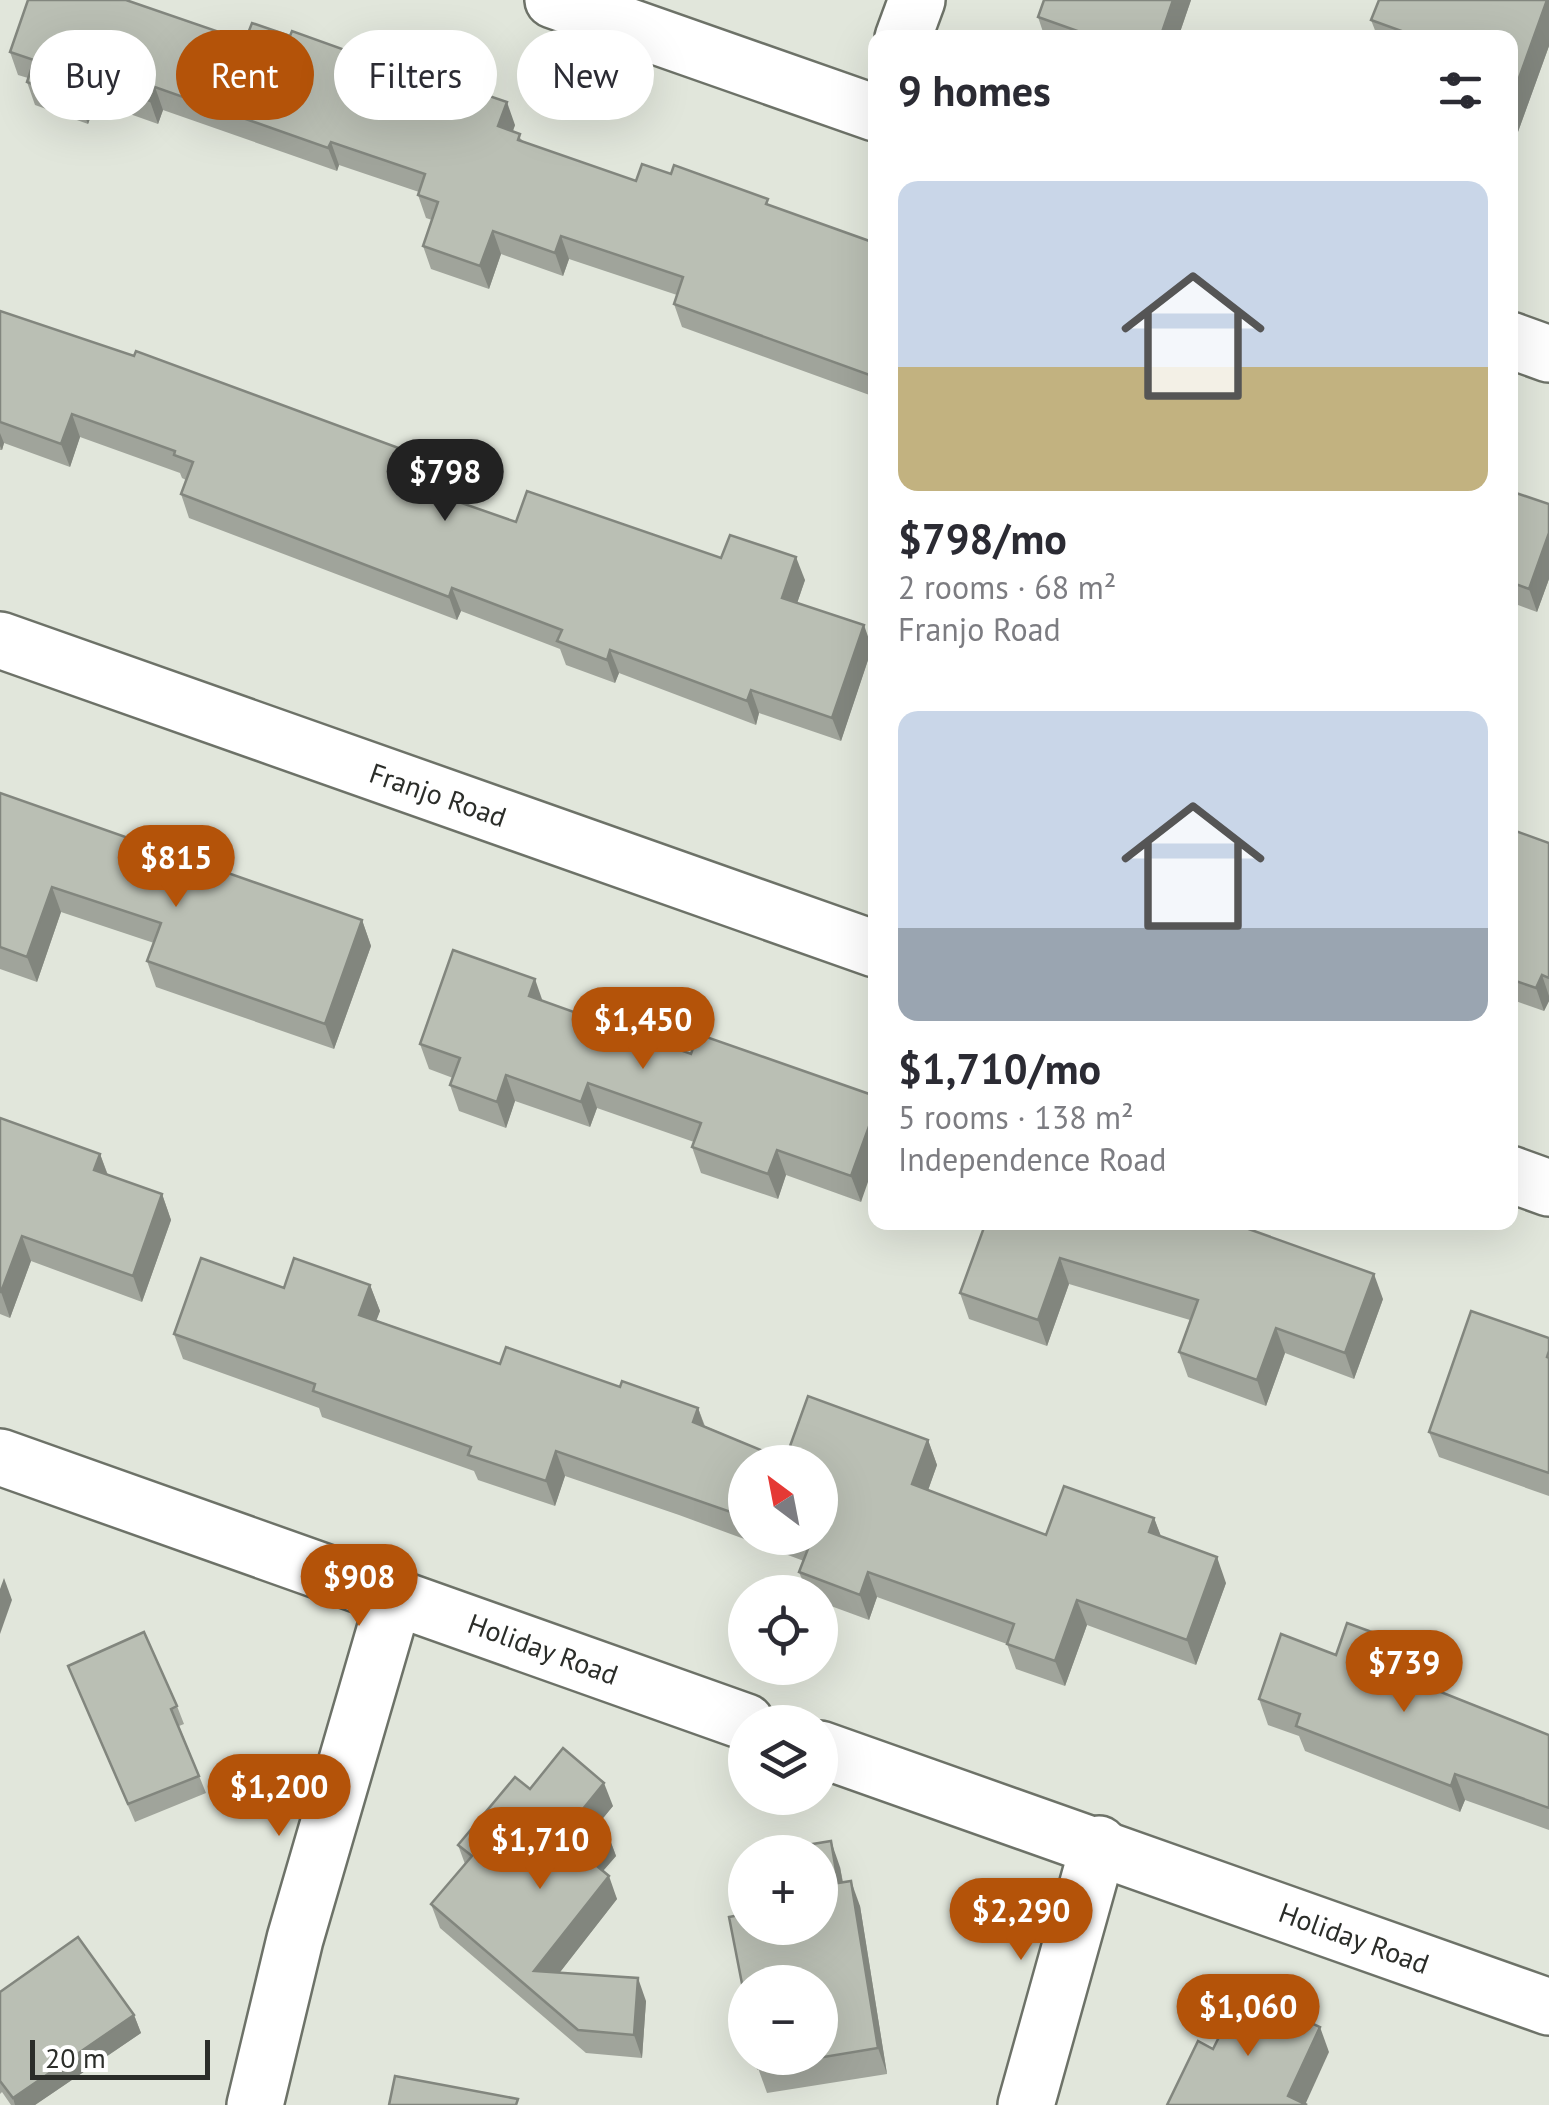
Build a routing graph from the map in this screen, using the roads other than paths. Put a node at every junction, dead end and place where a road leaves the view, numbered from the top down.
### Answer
1 (553, 0) edge
2 (916, 0) edge
3 (906, 30) edge
4 (868, 111) edge
5 (1518, 343) edge
6 (1549, 354) edge
7 (0, 640) edge
8 (868, 948) edge
9 (1518, 1177) edge
10 (1549, 1188) edge
11 (0, 1458) edge
12 (394, 1596) junction
13 (728, 1716) edge
14 (838, 1755) edge
15 (1099, 1844) junction
16 (1549, 2008) edge
17 (255, 2105) edge
18 (1026, 2105) edge

1 - 4 street
2 - 3 street
5 - 6 street
7 - 8 street, Franjo Road
9 - 10 street
11 - 12 street, Holiday Road
12 - 13 street, Holiday Road
12 - 17 street
14 - 15 street, Holiday Road
15 - 16 street, Holiday Road
15 - 18 street

